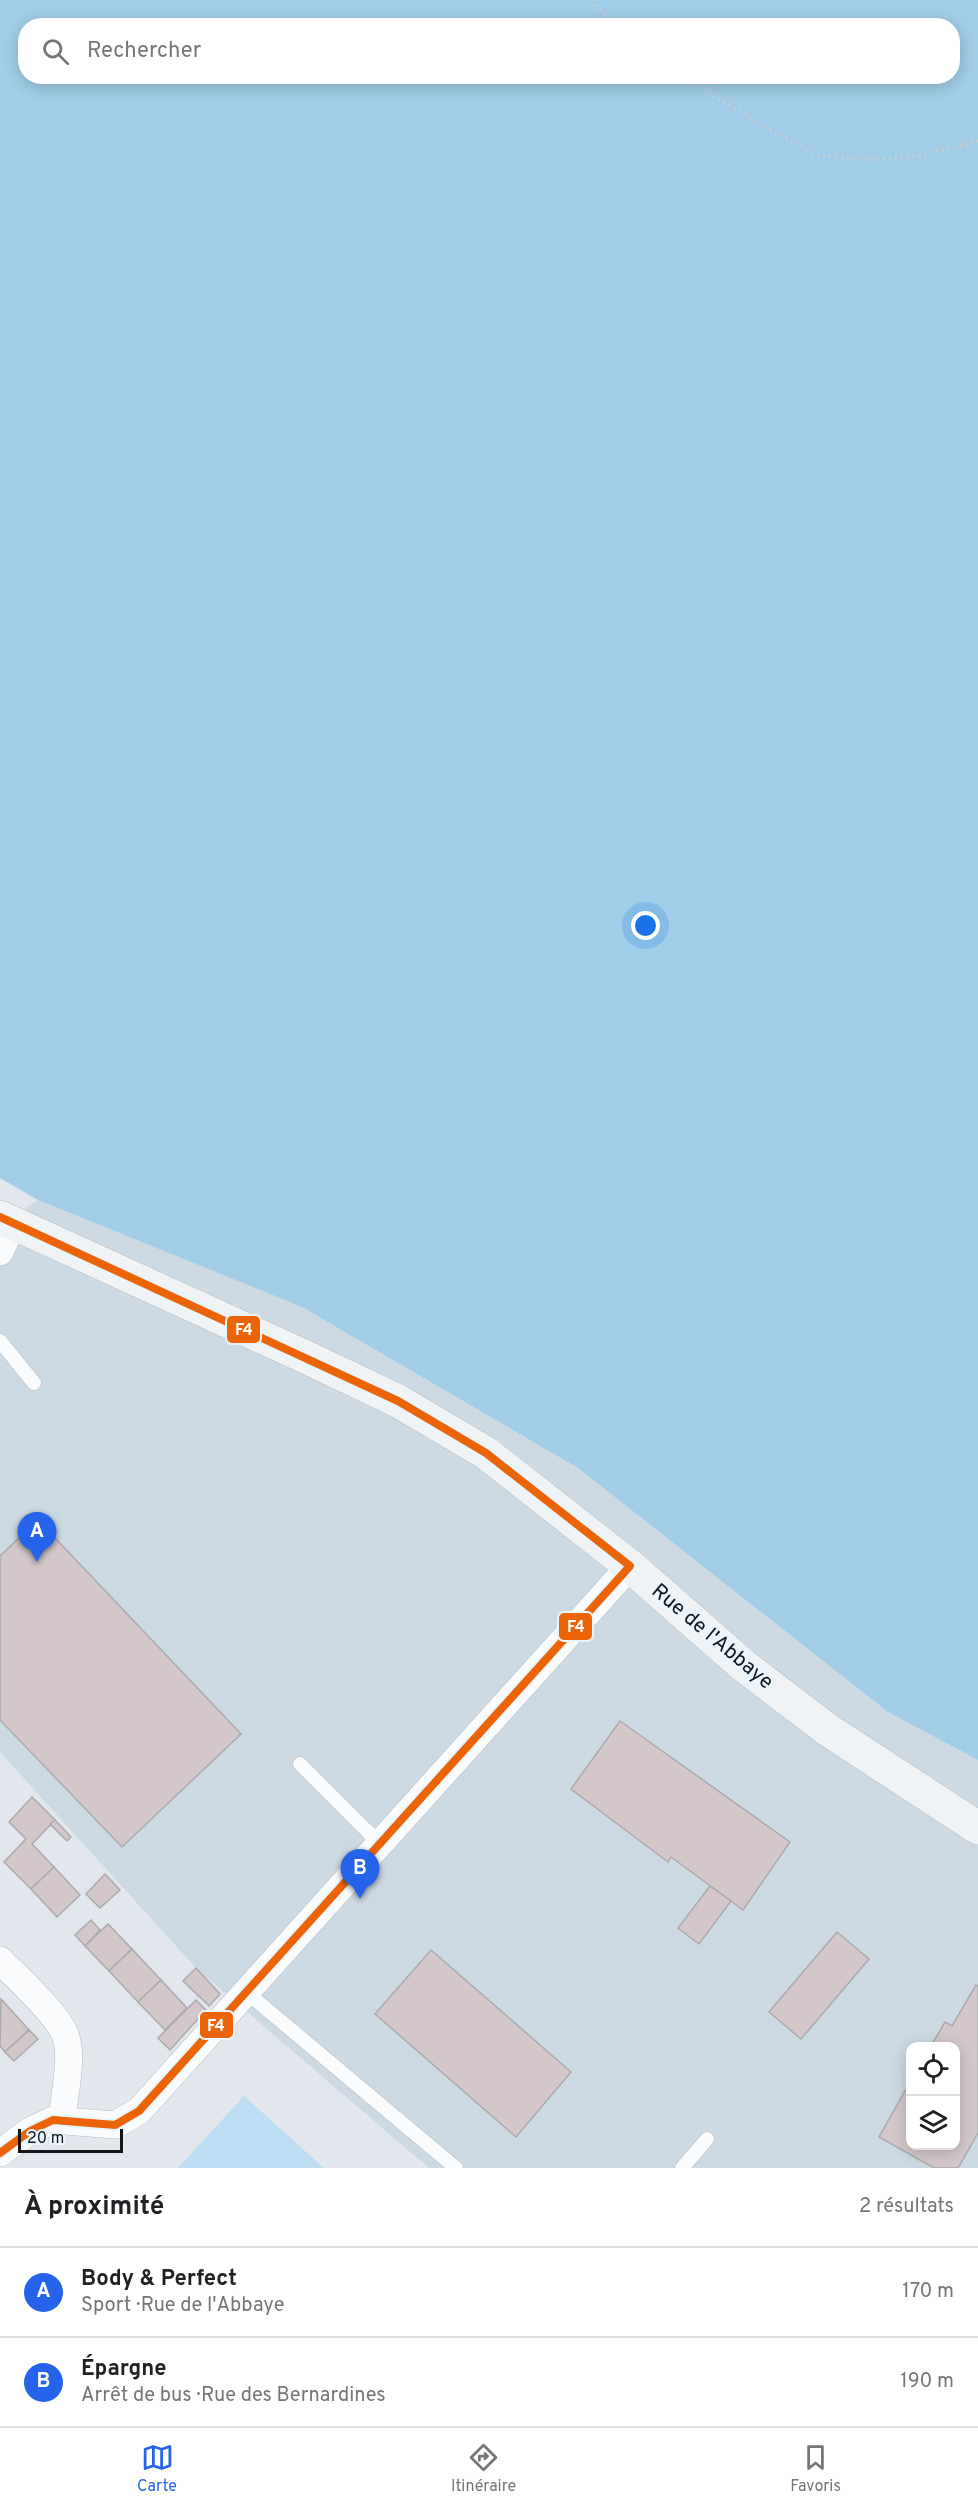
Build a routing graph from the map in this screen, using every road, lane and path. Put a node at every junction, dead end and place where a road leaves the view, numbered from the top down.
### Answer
1 (592, 0) edge
2 (608, 18) edge
3 (696, 84) edge
4 (978, 141) edge
5 (4, 1231) edge
6 (0, 1341) edge
7 (34, 1383) dead end
8 (630, 1566) junction
9 (300, 1764) dead end
10 (978, 1828) edge
11 (380, 1844) junction
12 (0, 1960) edge
13 (245, 1991) junction
14 (62, 2120) junction
15 (707, 2139) dead end
16 (0, 2153) edge
17 (456, 2168) edge
18 (682, 2168) edge

1 - 2 path
3 - 4 path
5 - 8 street, Rue de l'Abbaye
6 - 7 lane
8 - 10 street, Rue de l'Abbaye
8 - 11 street
9 - 11 lane
11 - 13 street
12 - 14 street
13 - 14 street
13 - 17 lane
14 - 16 street
15 - 18 lane

